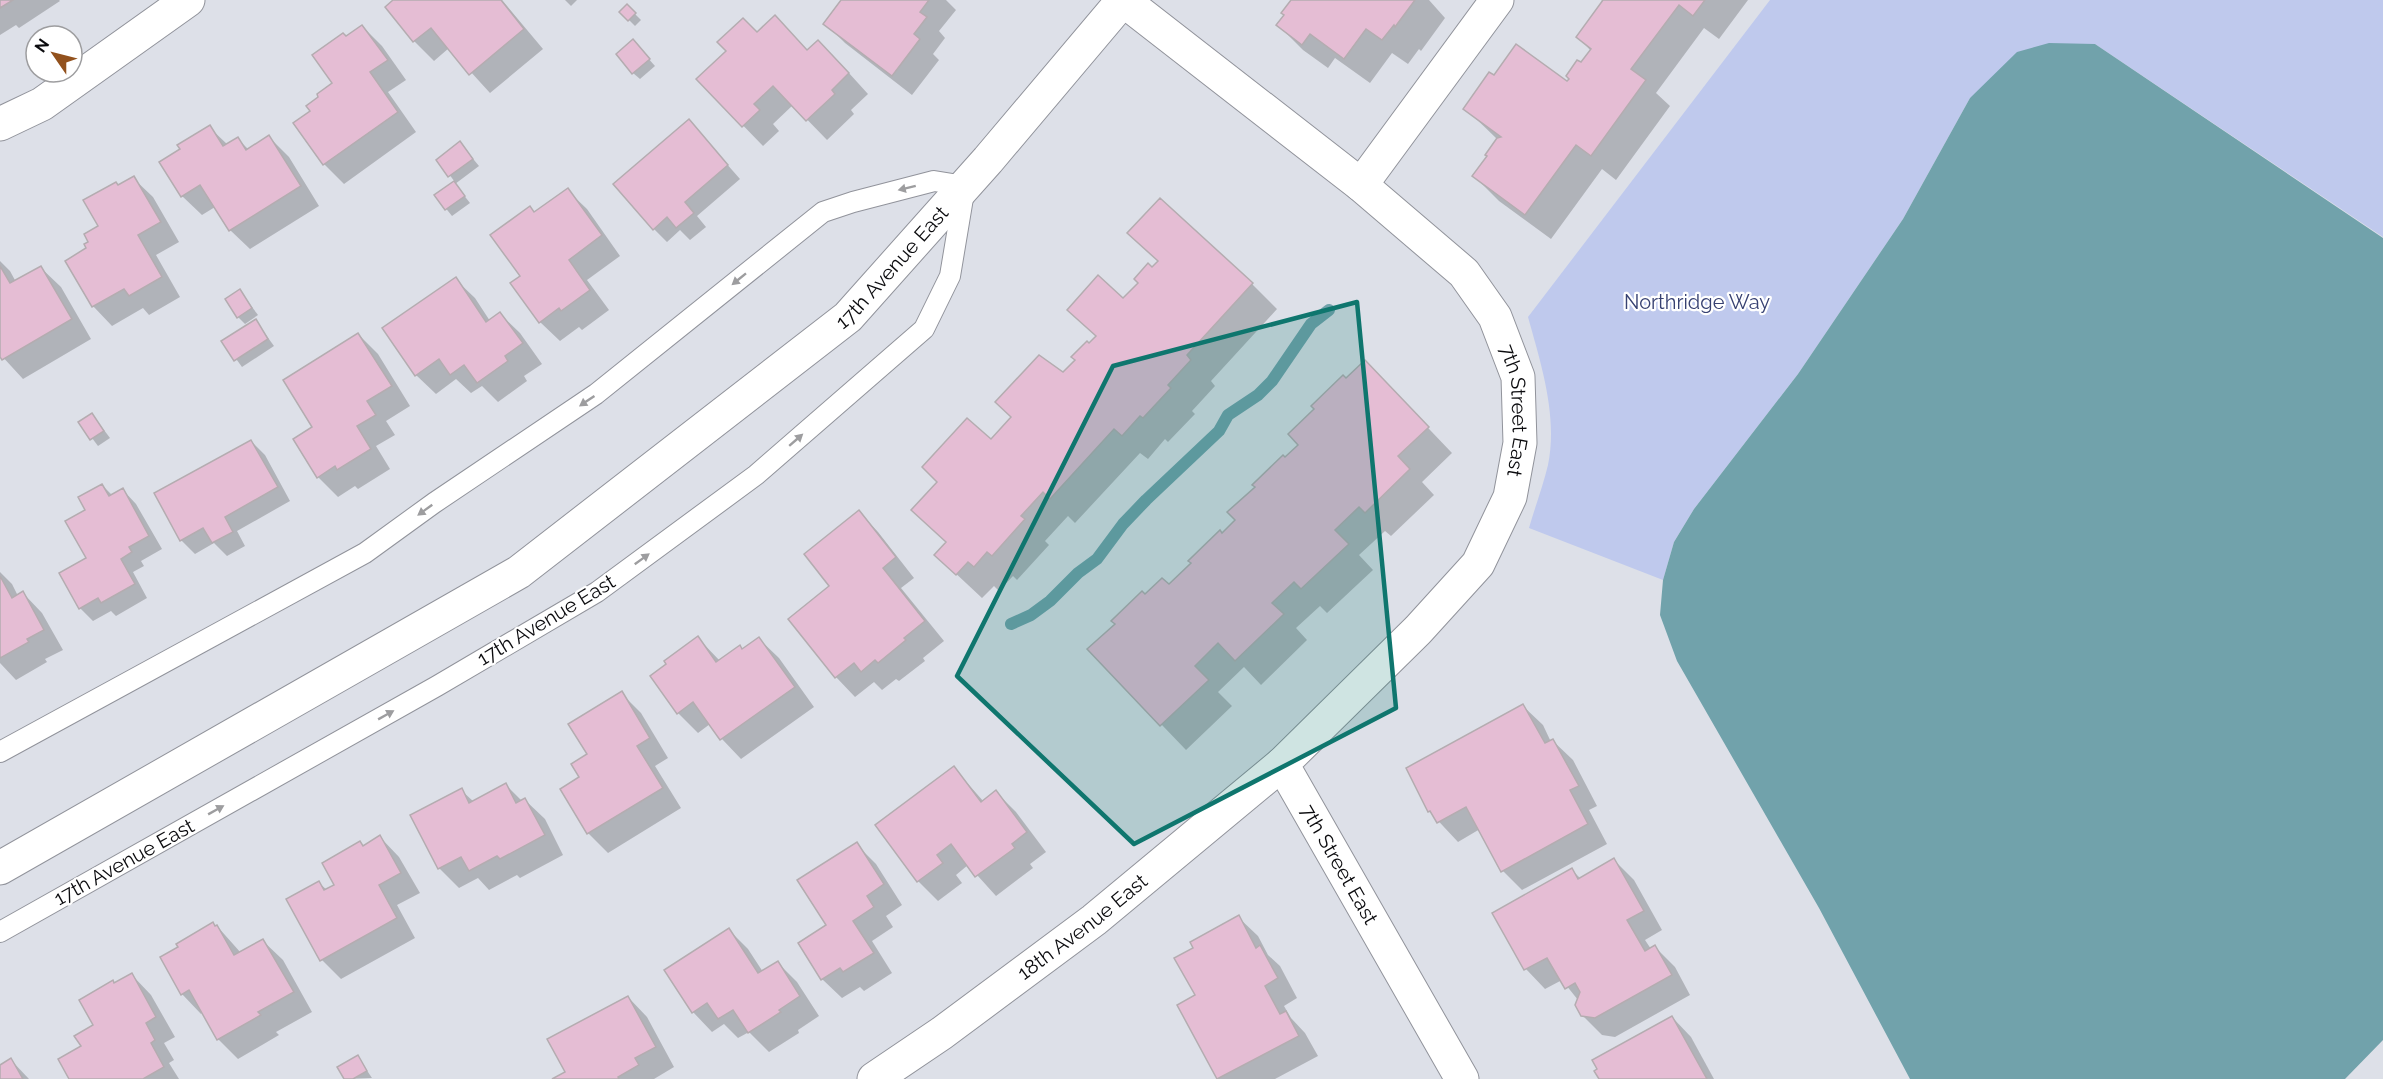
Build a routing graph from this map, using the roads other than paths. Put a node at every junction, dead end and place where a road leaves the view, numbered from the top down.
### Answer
1 (188, 0) edge
2 (1123, 0) edge
3 (1497, 0) edge
4 (0, 124) edge
5 (1361, 185) junction
6 (965, 186) junction
7 (0, 752) edge
8 (1282, 764) junction
9 (0, 868) edge
10 (0, 932) edge
11 (874, 1079) edge
12 (1462, 1079) edge

1 - 4 street
2 - 5 street, 7th Street East
2 - 6 street, 17th Avenue East
3 - 5 street
5 - 8 street, 7th Street East
6 -> 7 lane, 17th Avenue East
6 - 9 street, 17th Avenue East
10 -> 6 lane, 17th Avenue East
8 - 11 street, 18th Avenue East
8 - 12 street, 7th Street East

